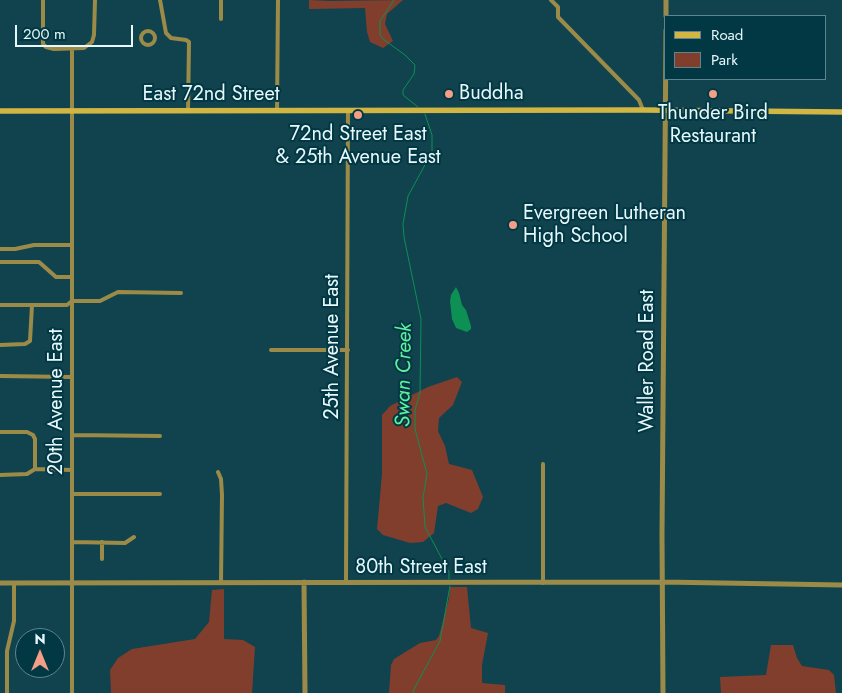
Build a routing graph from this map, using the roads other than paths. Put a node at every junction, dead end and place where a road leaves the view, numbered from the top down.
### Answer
1 (43, 0) edge
2 (95, 0) edge
3 (160, 0) edge
4 (221, 0) edge
5 (278, 0) edge
6 (551, 0) edge
7 (666, 0) edge
8 (666, 15) edge
9 (221, 19) dead end
10 (164, 30) junction
11 (154, 35) dead end
12 (72, 49) junction
13 (665, 80) edge
14 (644, 110) junction
15 (665, 110) junction
16 (0, 111) edge
17 (278, 111) junction
18 (348, 111) junction
19 (72, 112) junction
20 (188, 112) junction
21 (842, 112) edge
22 (72, 245) junction
23 (0, 249) edge
24 (0, 262) edge
25 (72, 277) junction
26 (181, 293) dead end
27 (72, 301) junction
28 (0, 305) edge
29 (32, 305) junction
30 (0, 344) edge
31 (271, 350) dead end
32 (348, 350) junction
33 (0, 376) edge
34 (72, 377) junction
35 (0, 432) edge
36 (72, 435) junction
37 (160, 436) dead end
38 (543, 464) dead end
39 (35, 469) junction
40 (72, 470) junction
41 (218, 472) dead end
42 (0, 475) edge
43 (72, 494) junction
44 (160, 494) dead end
45 (134, 537) dead end
46 (72, 542) junction
47 (102, 542) junction
48 (102, 559) dead end
49 (73, 582) junction
50 (221, 582) junction
51 (304, 582) junction
52 (346, 582) junction
53 (543, 582) junction
54 (662, 582) junction
55 (0, 583) edge
56 (14, 583) junction
57 (842, 584) edge
58 (7, 693) edge
59 (72, 693) edge
60 (305, 693) edge
61 (663, 693) edge

1 - 12 street
2 - 12 street
3 - 10 street
4 - 9 street
5 - 17 street
6 - 14 street
7 - 8 street
10 - 11 street
10 - 20 street
12 - 19 street, 20th Avenue East
13 - 15 street, Waller Road East
14 - 15 main road, East 72nd Street
14 - 18 main road, East 72nd Street
15 - 21 main road, East 72nd Street
15 - 54 street, Waller Road East
16 - 19 main road, East 72nd Street
17 - 18 main road, East 72nd Street
17 - 20 main road, East 72nd Street
18 - 32 street, 25th Avenue East
19 - 20 main road, East 72nd Street
19 - 22 street, 20th Avenue East
22 - 23 street
22 - 25 street, 20th Avenue East
24 - 25 street
25 - 27 street, 20th Avenue East
26 - 27 street
27 - 29 street
27 - 34 street, 20th Avenue East
28 - 29 street
29 - 30 street
31 - 32 street
32 - 52 street, 25th Avenue East
33 - 34 street
34 - 36 street, 20th Avenue East
35 - 39 street
36 - 37 street
36 - 40 street, 20th Avenue East
38 - 53 street
39 - 40 street
39 - 42 street
40 - 43 street, 20th Avenue East
41 - 50 street
43 - 44 street
43 - 46 street, 20th Avenue East
45 - 47 street
46 - 47 street
46 - 49 street, 20th Avenue East
47 - 48 street
49 - 50 street, 80th Street East
49 - 56 street, 80th Street East
49 - 59 street, 20th Avenue East
50 - 51 street, 80th Street East
51 - 52 street, 80th Street East
51 - 60 street
52 - 53 street, 80th Street East
53 - 54 street, 80th Street East
54 - 57 street, 80th Street East
54 - 61 street, Waller Road East
55 - 56 street, 80th Street East
56 - 58 street

